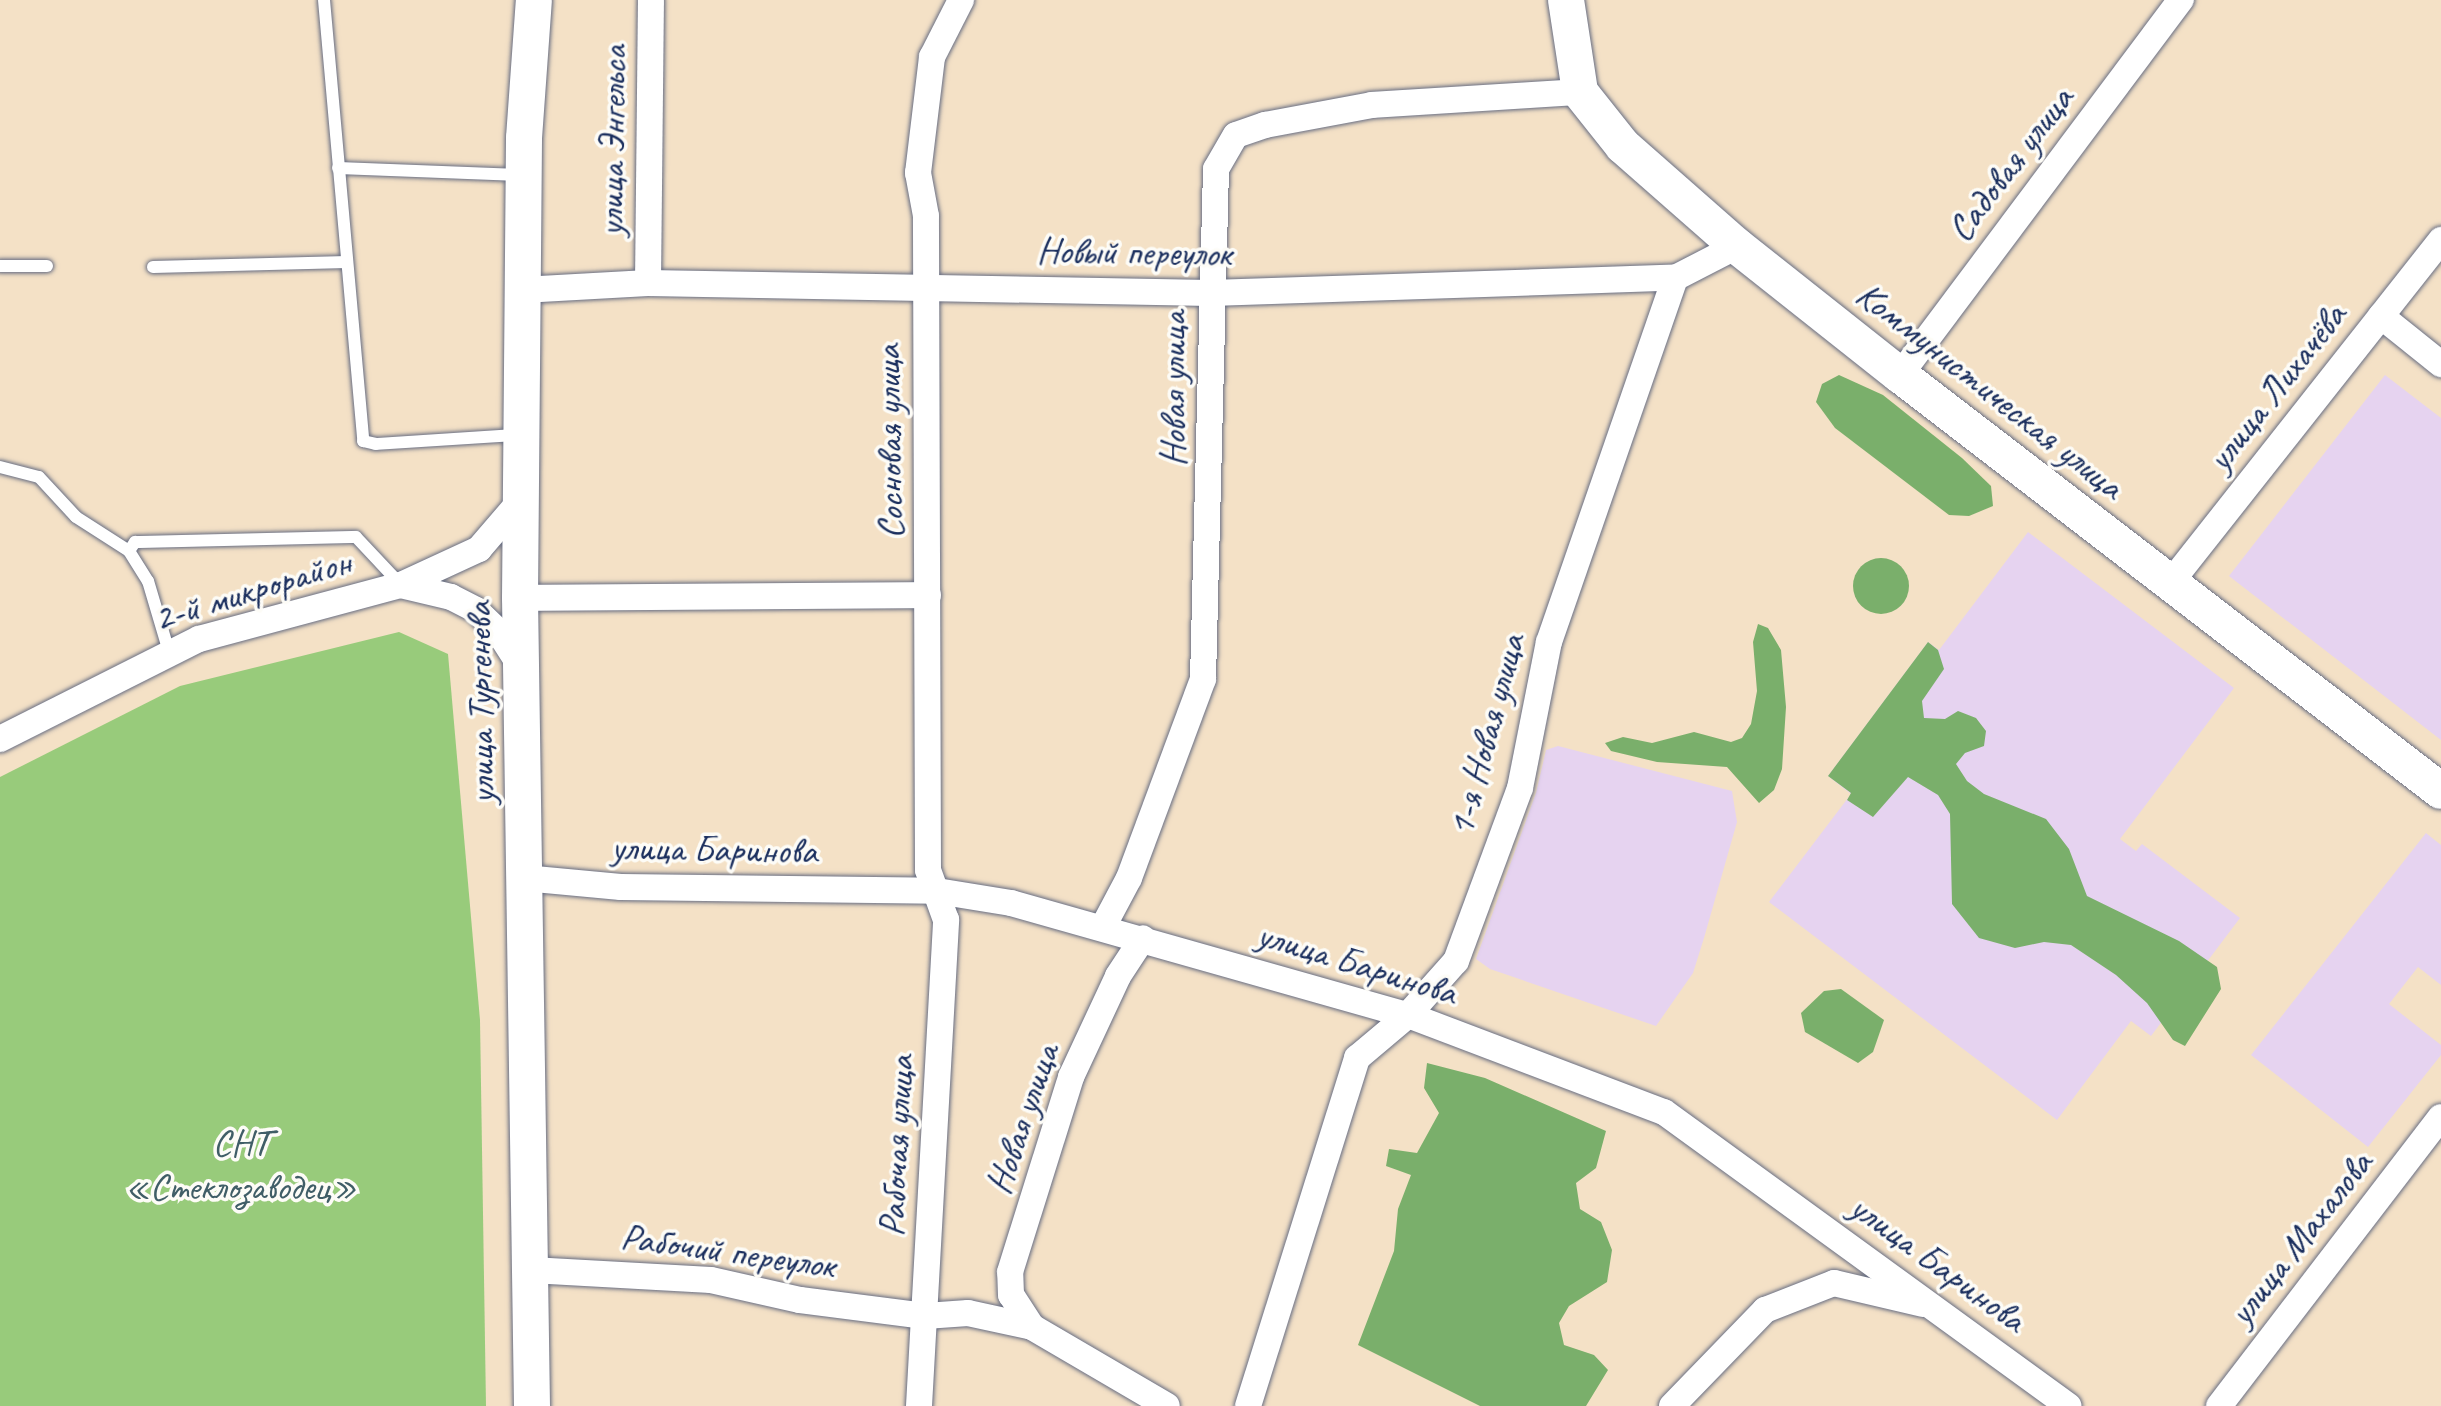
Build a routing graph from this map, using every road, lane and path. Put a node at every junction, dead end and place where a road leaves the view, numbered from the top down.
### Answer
1 (324, 0) edge
2 (534, 0) edge
3 (651, 0) edge
4 (961, 0) edge
5 (1566, 0) edge
6 (2181, 0) edge
7 (1580, 92) junction
8 (338, 168) junction
9 (523, 175) junction
10 (2441, 240) edge
11 (1737, 246) junction
12 (347, 262) junction
13 (0, 266) edge
14 (47, 266) dead end
15 (153, 267) dead end
16 (1675, 278) junction
17 (648, 283) junction
18 (924, 285) junction
19 (522, 290) junction
20 (1211, 293) junction
21 (2381, 316) junction
22 (2441, 364) edge
23 (1900, 375) junction
24 (521, 436) junction
25 (0, 467) edge
26 (521, 500) junction
27 (129, 551) junction
28 (2171, 582) junction
29 (401, 585) junction
30 (928, 595) junction
31 (520, 598) junction
32 (169, 652) junction
33 (521, 667) junction
34 (0, 739) edge
35 (2441, 791) edge
36 (524, 878) junction
37 (937, 891) junction
38 (1103, 927) junction
39 (1143, 938) junction
40 (1408, 1015) junction
41 (2441, 1117) edge
42 (531, 1270) junction
43 (1935, 1306) junction
44 (919, 1315) junction
45 (1032, 1327) junction
46 (532, 1406) edge
47 (919, 1406) edge
48 (1167, 1406) edge
49 (1248, 1406) edge
50 (1672, 1406) edge
51 (2068, 1406) edge
52 (2219, 1406) edge

1 - 8 lane
2 - 9 street, улица Тургенева
3 - 17 street, улица Энгельса
4 - 18 street, Сосновая улица
5 - 7 street, Коммунистическая улица
6 - 23 street, Садовая улица
7 - 11 street, Коммунистическая улица
7 - 20 street, Новая улица
8 - 9 lane
8 - 12 lane
9 - 19 street, улица Тургенева
10 - 21 street, улица Лихачёва
11 - 16 street, Новый переулок
11 - 23 street, Коммунистическая улица
12 - 15 lane
12 - 24 lane
13 - 14 lane
16 - 20 street, Новый переулок
16 - 40 street, 1-я Новая улица
17 - 18 street, Новый переулок
17 - 19 street, Новый переулок
18 - 20 street, Новый переулок
18 - 30 street, Сосновая улица
19 - 24 street, улица Тургенева
20 - 38 street, Новая улица
21 - 22 street
21 - 28 street, улица Лихачёва
23 - 28 street, Коммунистическая улица
24 - 26 street, улица Тургенева
25 - 27 lane
26 - 29 street, 2-й микрорайон
26 - 31 street, улица Тургенева
27 - 29 lane
27 - 32 lane
28 - 35 street, Коммунистическая улица
29 - 32 street, 2-й микрорайон
29 - 33 street
30 - 31 street
30 - 37 street, Сосновая улица
31 - 33 street, улица Тургенева
32 - 34 street, 2-й микрорайон
33 - 36 street, улица Тургенева
36 - 37 street, улица Баринова
36 - 42 street, улица Тургенева
37 - 38 street, улица Баринова
37 - 44 street, Рабочая улица
38 - 39 street, улица Баринова
39 - 40 street, улица Баринова
39 - 45 street, Новая улица
40 - 43 street, улица Баринова
40 - 49 street, 1-я Новая улица
41 - 52 street, улица Махалова
42 - 44 street, Рабочий переулок
42 - 46 street, улица Тургенева
43 - 50 street
43 - 51 street, улица Баринова
44 - 45 street, Рабочий переулок
44 - 47 street, Рабочая улица
45 - 48 street

